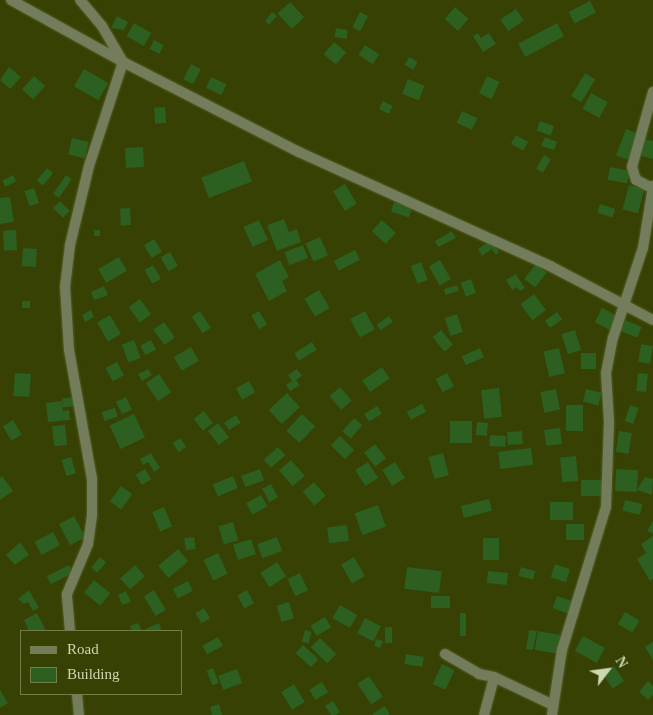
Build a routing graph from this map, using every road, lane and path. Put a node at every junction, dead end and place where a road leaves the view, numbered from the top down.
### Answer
1 (11, 0) edge
2 (80, 0) edge
3 (123, 62) junction
4 (653, 92) edge
5 (653, 187) edge
6 (624, 304) junction
7 (653, 320) edge
8 (70, 630) edge
9 (445, 654) dead end
10 (494, 678) junction
11 (76, 695) edge
12 (553, 710) edge
13 (79, 715) edge
14 (484, 715) edge

1 - 3 street
2 - 3 street
3 - 6 street
3 - 8 street
4 - 5 street
5 - 6 street
6 - 7 street
6 - 12 street
9 - 10 street
10 - 12 street
10 - 14 street
11 - 13 street

